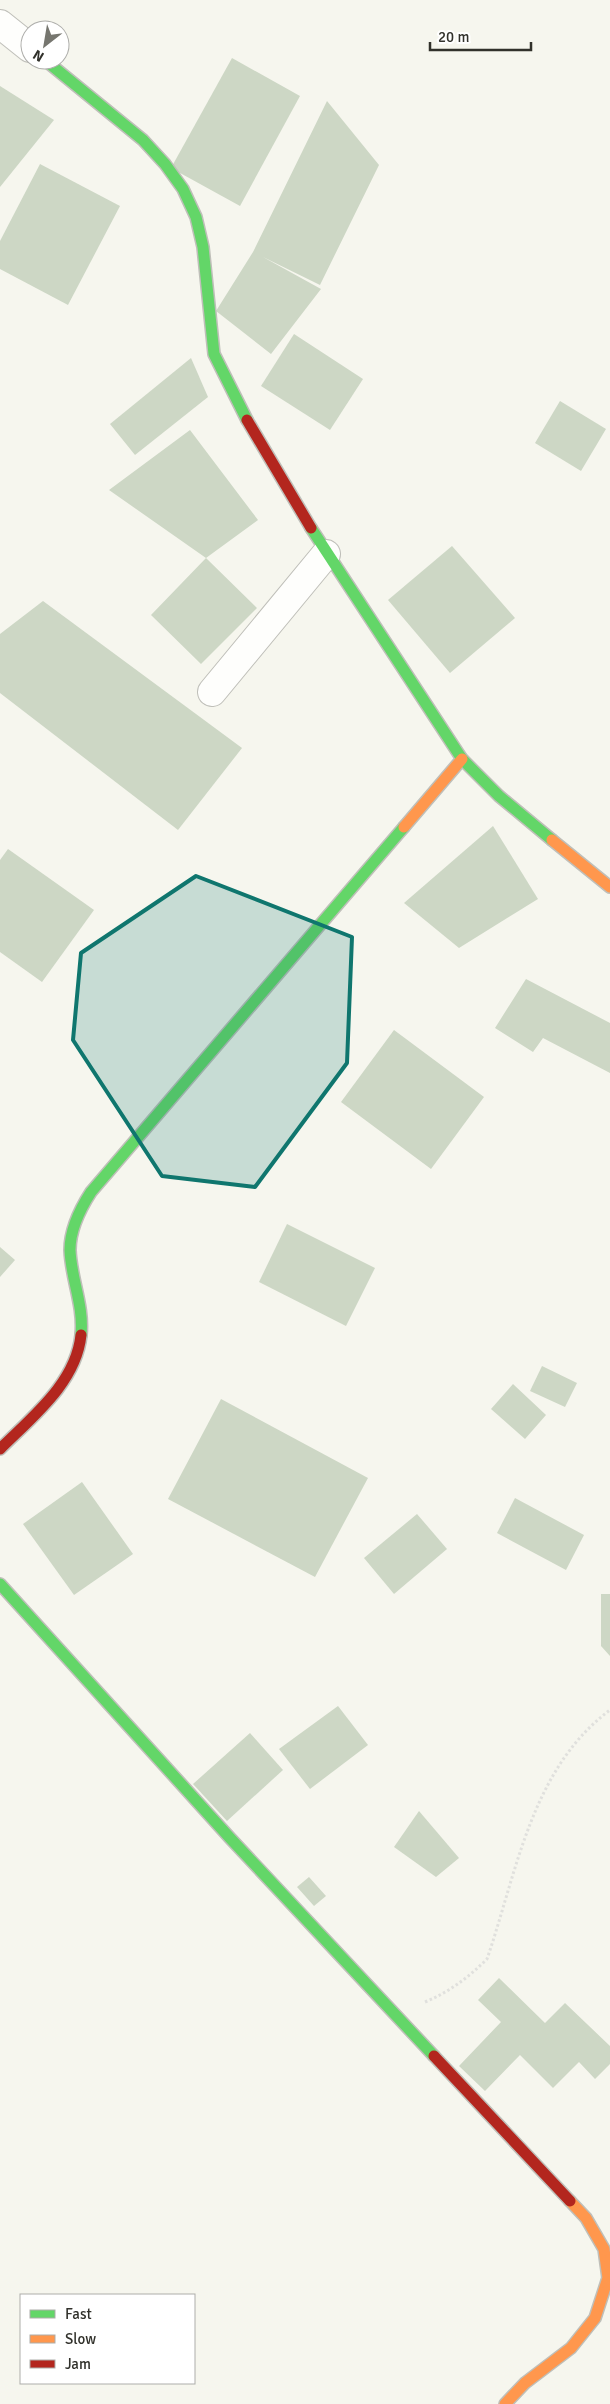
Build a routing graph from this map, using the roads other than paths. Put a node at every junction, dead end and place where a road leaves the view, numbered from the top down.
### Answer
1 (0, 24) edge
2 (20, 40) edge
3 (57, 70) edge
4 (326, 554) junction
5 (212, 692) dead end
6 (462, 760) junction
7 (610, 887) edge
8 (0, 1449) edge
9 (0, 1584) edge
10 (505, 2404) edge

1 - 2 street
3 - 4 street
4 - 5 street
4 - 6 street
6 - 7 street
6 - 8 street
9 - 10 street

